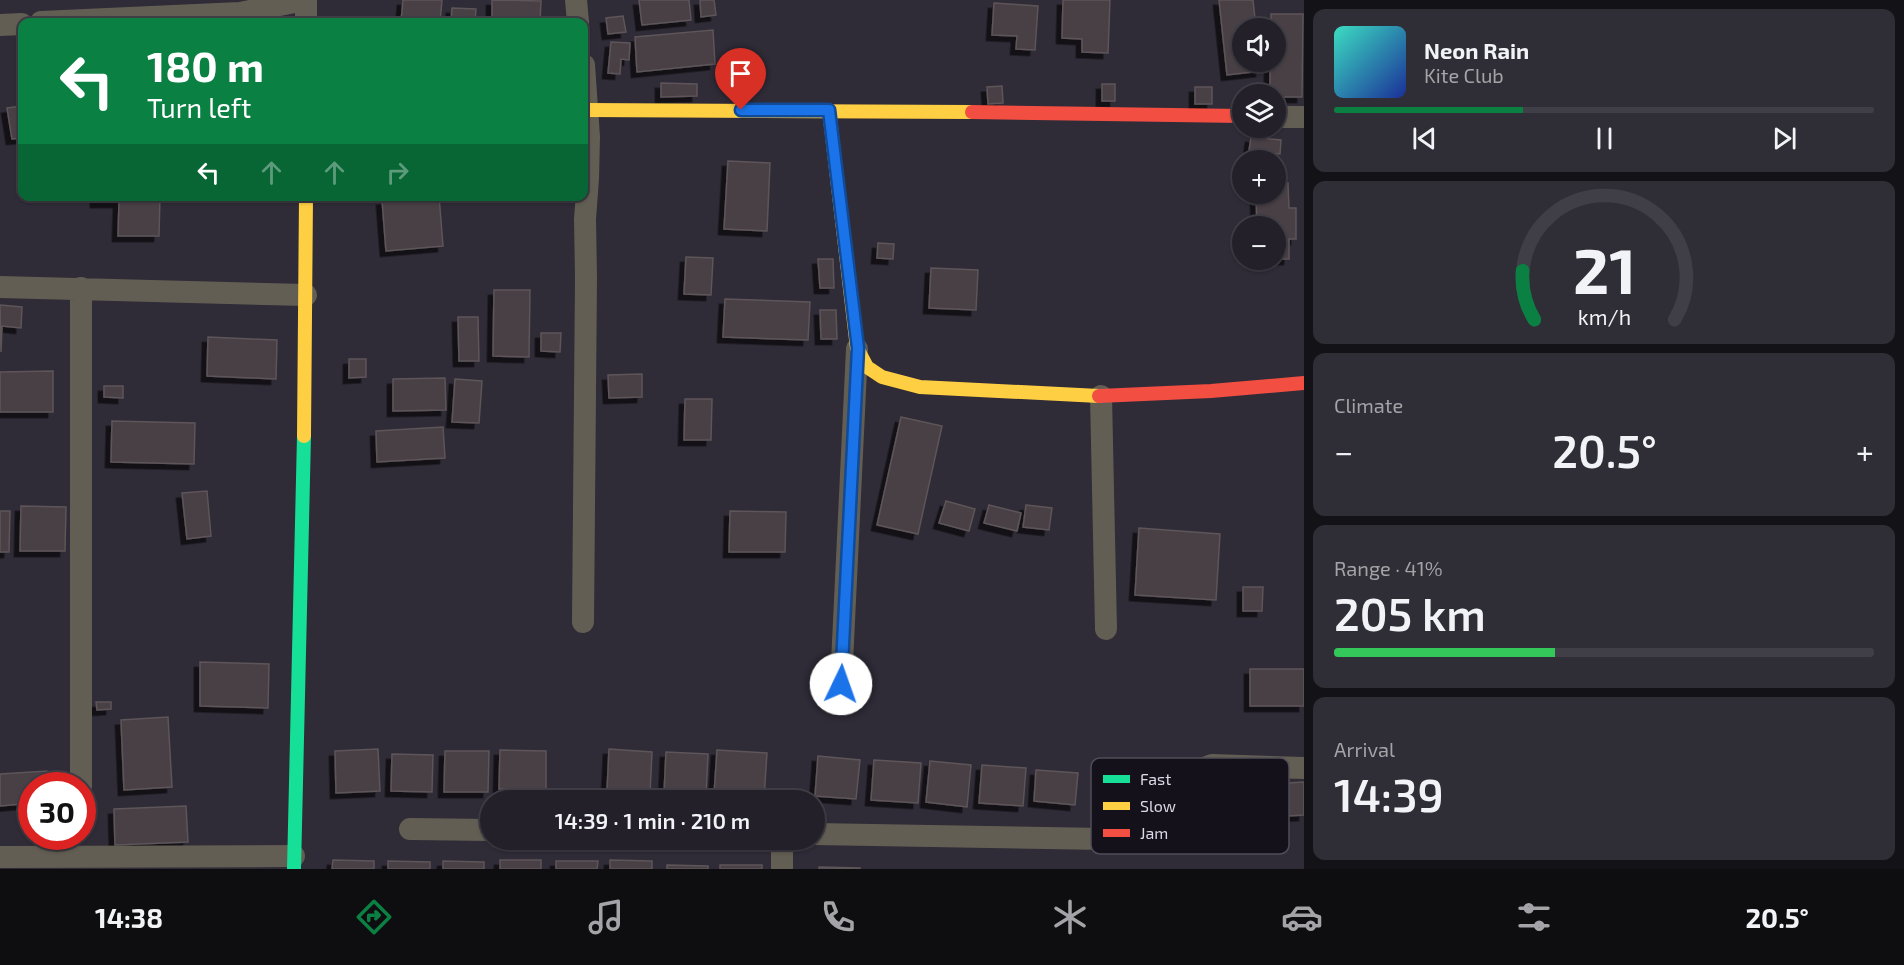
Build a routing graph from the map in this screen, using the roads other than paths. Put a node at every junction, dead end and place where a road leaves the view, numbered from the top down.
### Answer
1 (305, 0) edge
2 (576, 0) edge
3 (107, 9) edge
4 (61, 18) edge
5 (306, 18) edge
6 (578, 18) edge
7 (18, 24) edge
8 (0, 25) edge
9 (588, 110) edge
10 (829, 110) junction
11 (1232, 116) edge
12 (1286, 117) edge
13 (1304, 117) edge
14 (588, 135) edge
15 (588, 165) edge
16 (306, 201) edge
17 (586, 201) edge
18 (0, 287) edge
19 (81, 288) junction
20 (306, 295) junction
21 (858, 348) junction
22 (1304, 383) edge
23 (1101, 396) junction
24 (583, 622) dead end
25 (1106, 628) dead end
26 (841, 684) dead end
27 (1289, 768) edge
28 (1304, 768) edge
29 (81, 772) edge
30 (410, 830) dead end
31 (480, 830) edge
32 (825, 834) edge
33 (1091, 839) edge
34 (96, 848) edge
35 (57, 850) edge
36 (782, 850) edge
37 (0, 857) edge
38 (294, 862) edge
39 (782, 869) edge

1 - 3 street
1 - 5 street
2 - 6 street
3 - 4 street
7 - 8 street
9 - 10 street
10 - 11 street
10 - 21 street
12 - 13 street
14 - 15 street
16 - 20 street
17 - 24 street
18 - 19 street
19 - 20 street
19 - 29 street
20 - 38 street
21 - 23 street
21 - 26 street
22 - 23 street
23 - 25 street
27 - 28 street
30 - 31 street
32 - 33 street
34 - 38 street
35 - 37 street
36 - 39 street

